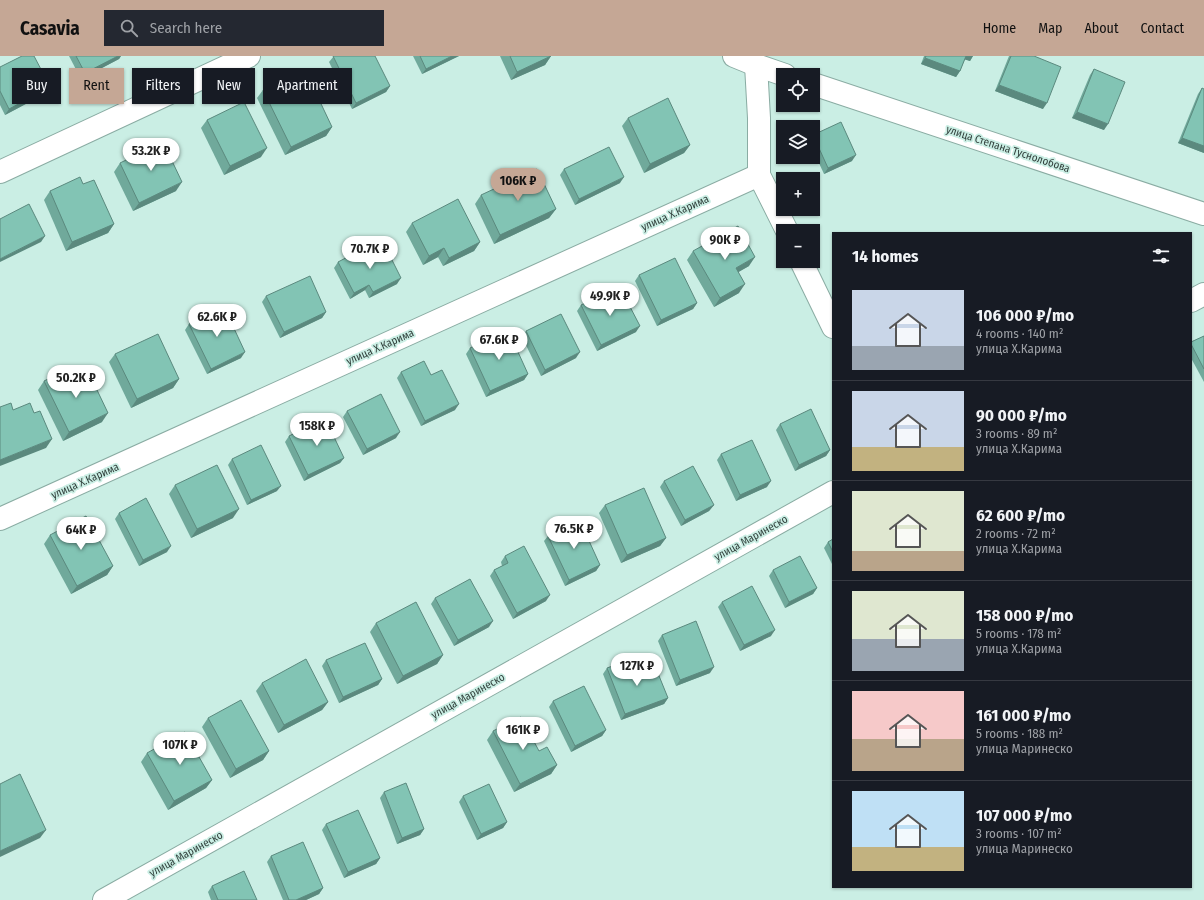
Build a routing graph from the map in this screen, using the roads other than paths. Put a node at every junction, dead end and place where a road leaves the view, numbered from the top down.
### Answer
1 (248, 56) edge
2 (734, 56) edge
3 (756, 65) junction
4 (776, 72) edge
5 (820, 86) edge
6 (0, 172) edge
7 (759, 175) junction
8 (1204, 214) edge
9 (783, 224) edge
10 (804, 268) edge
11 (1204, 294) edge
12 (1192, 300) edge
13 (832, 325) edge
14 (832, 493) edge
15 (0, 520) edge
16 (104, 900) edge

1 - 6 street
2 - 3 street
3 - 4 street
3 - 7 street
5 - 8 street, улица Степана Туснолобова
7 - 9 street
7 - 15 street, улица Х.Карима
10 - 13 street
11 - 12 street
14 - 16 street, улица Маринеско

